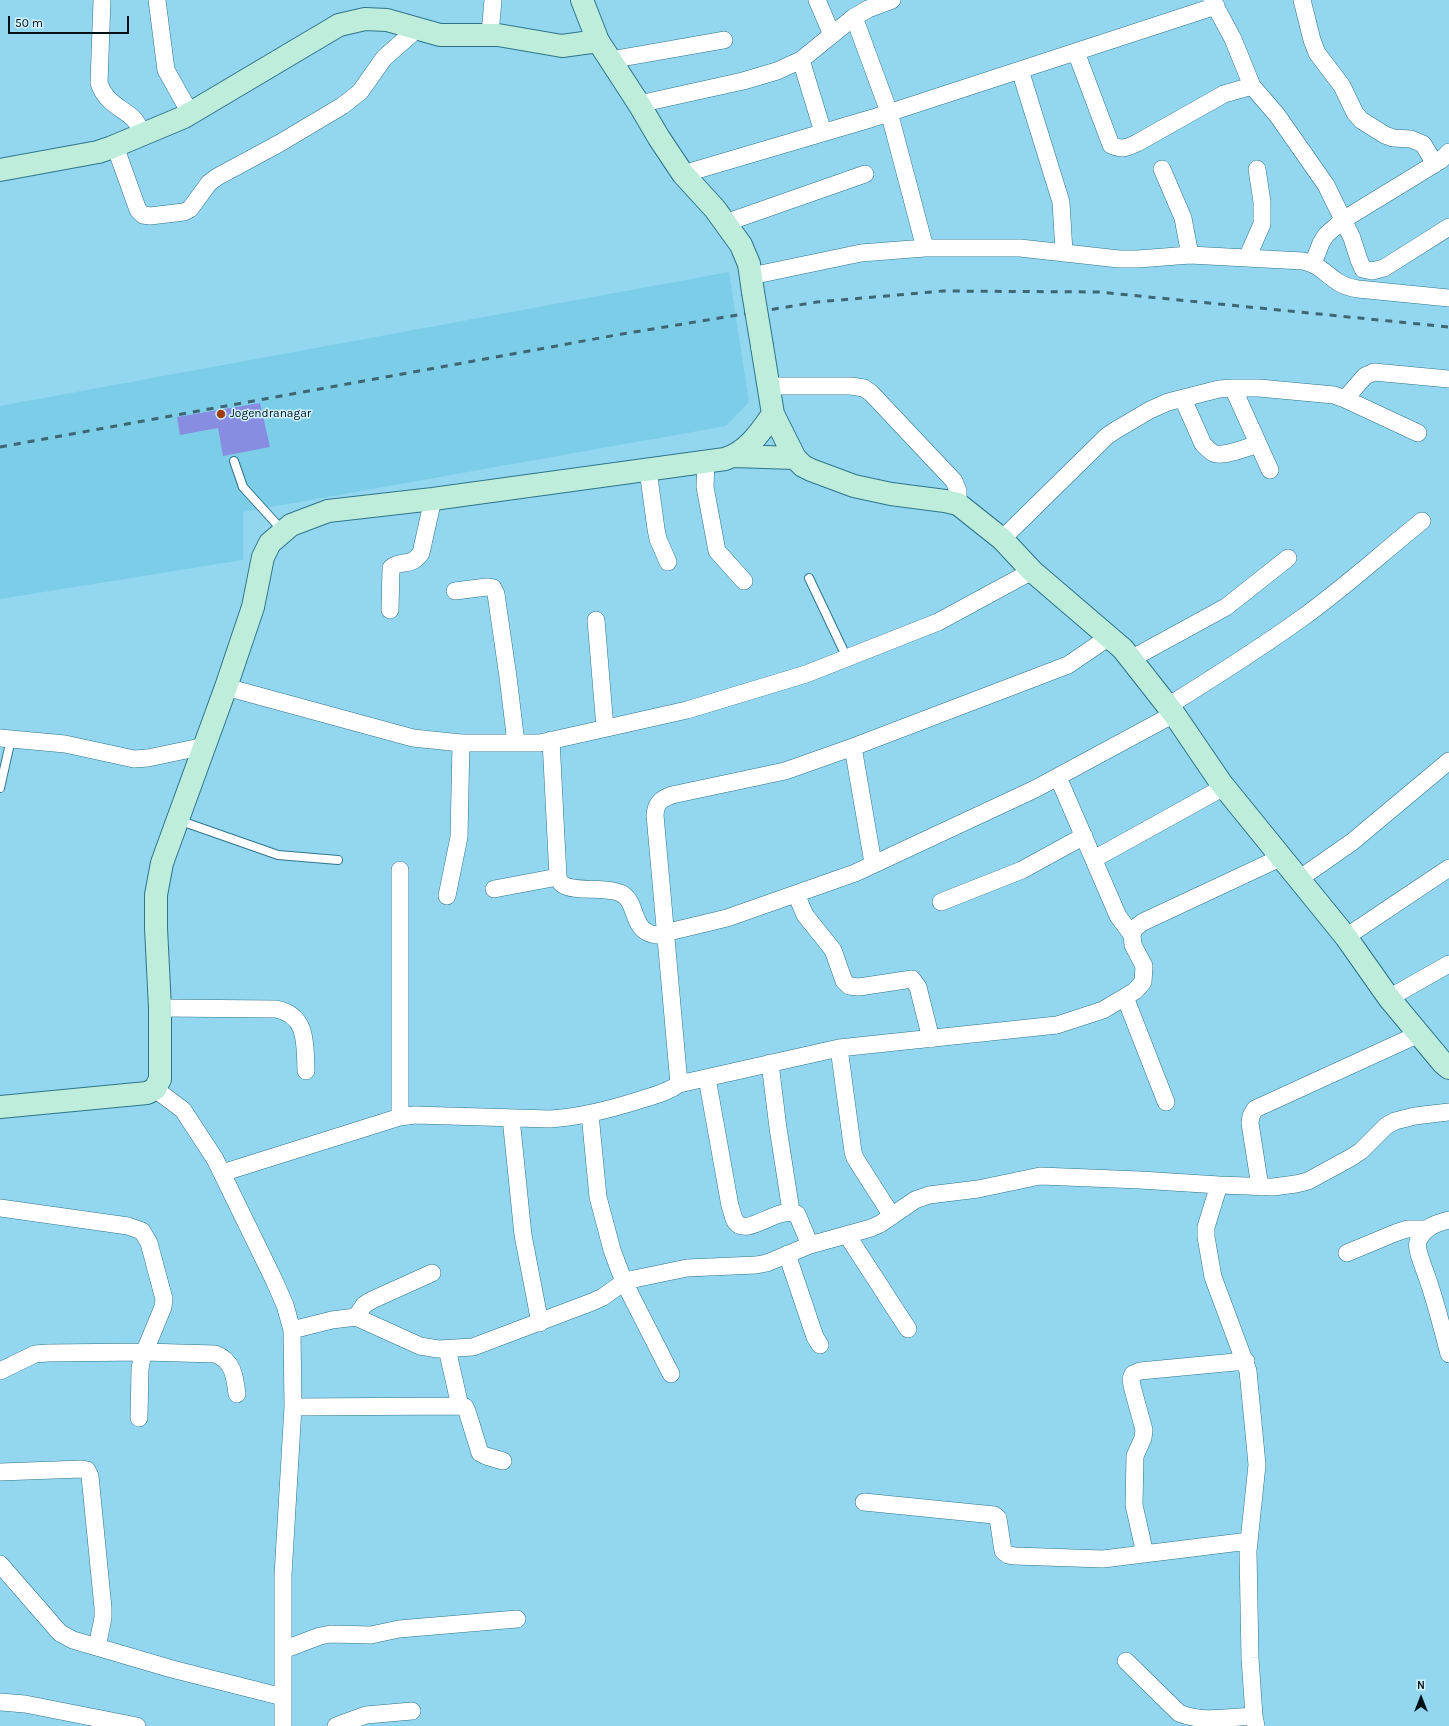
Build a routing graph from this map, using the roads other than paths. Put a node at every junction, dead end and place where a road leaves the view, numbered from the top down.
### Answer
1 (102, 0) edge
2 (157, 0) edge
3 (493, 0) edge
4 (582, 0) edge
5 (817, 0) edge
6 (892, 0) edge
7 (1302, 0) edge
8 (1214, 3) edge
9 (862, 9) edge
10 (417, 29) junction
11 (490, 34) junction
12 (832, 35) junction
13 (724, 40) dead end
14 (598, 41) junction
15 (1076, 52) junction
16 (610, 60) junction
17 (801, 60) junction
18 (1020, 70) junction
19 (1252, 86) junction
20 (640, 104) junction
21 (889, 112) junction
22 (190, 113) junction
23 (823, 132) junction
24 (142, 135) junction
25 (115, 146) junction
26 (1449, 152) edge
27 (1435, 164) junction
28 (1162, 168) dead end
29 (1257, 168) dead end
30 (0, 170) edge
31 (683, 174) junction
32 (865, 174) dead end
33 (1343, 220) junction
34 (725, 223) junction
35 (1449, 227) edge
36 (925, 248) junction
37 (1064, 252) junction
38 (1190, 255) junction
39 (1247, 258) junction
40 (1313, 264) junction
41 (752, 284) junction
42 (1449, 298) edge
43 (1449, 379) edge
44 (768, 386) junction
45 (1233, 388) junction
46 (1183, 398) junction
47 (1345, 398) junction
48 (773, 414) junction
49 (1418, 433) dead end
50 (1258, 444) junction
51 (734, 456) junction
52 (795, 458) junction
53 (234, 460) dead end
54 (706, 462) junction
55 (648, 470) junction
56 (1270, 470) dead end
57 (433, 499) junction
58 (958, 504) junction
59 (1422, 521) dead end
60 (283, 531) junction
61 (1002, 538) junction
62 (1288, 558) dead end
63 (668, 562) dead end
64 (1032, 571) junction
65 (809, 578) dead end
66 (744, 581) dead end
67 (455, 591) dead end
68 (390, 610) dead end
69 (596, 620) dead end
70 (1109, 637) junction
71 (847, 658) junction
72 (1131, 659) junction
73 (226, 687) junction
74 (1171, 710) junction
75 (605, 728) junction
76 (6, 739) edge
77 (551, 740) junction
78 (461, 743) junction
79 (516, 743) junction
80 (205, 746) junction
81 (853, 747) junction
82 (1449, 761) edge
83 (1058, 776) junction
84 (1224, 787) junction
85 (0, 788) edge
86 (178, 820) junction
87 (1084, 836) junction
88 (1282, 857) junction
89 (1094, 859) junction
90 (338, 860) dead end
91 (873, 863) junction
92 (1449, 868) edge
93 (400, 870) dead end
94 (558, 877) junction
95 (1299, 879) junction
96 (494, 889) dead end
97 (796, 894) junction
98 (447, 896) dead end
99 (941, 902) dead end
100 (666, 933) junction
101 (1132, 935) junction
102 (1346, 937) junction
103 (1449, 964) edge
104 (1125, 997) junction
105 (1389, 998) junction
106 (160, 1008) junction
107 (1419, 1034) junction
108 (931, 1039) junction
109 (839, 1048) junction
110 (770, 1063) junction
111 (1449, 1068) edge
112 (306, 1071) dead end
113 (707, 1078) junction
114 (679, 1084) junction
115 (155, 1089) junction
116 (1166, 1102) dead end
117 (0, 1107) edge
118 (1449, 1112) edge
119 (590, 1114) junction
120 (400, 1117) junction
121 (511, 1118) junction
122 (222, 1173) junction
123 (1219, 1186) junction
124 (1260, 1186) junction
125 (0, 1208) edge
126 (791, 1211) junction
127 (892, 1216) junction
128 (1449, 1220) edge
129 (1427, 1229) junction
130 (847, 1235) junction
131 (810, 1245) junction
132 (1347, 1253) dead end
133 (787, 1254) junction
134 (432, 1273) dead end
135 (624, 1282) junction
136 (356, 1317) junction
137 (540, 1323) junction
138 (908, 1329) dead end
139 (292, 1330) junction
140 (820, 1345) dead end
141 (1448, 1348) edge
142 (447, 1349) junction
143 (144, 1352) junction
144 (1246, 1361) junction
145 (0, 1371) edge
146 (671, 1374) dead end
147 (237, 1394) dead end
148 (460, 1406) junction
149 (293, 1407) junction
150 (139, 1418) dead end
151 (503, 1461) dead end
152 (0, 1472) edge
153 (864, 1502) dead end
154 (1249, 1541) junction
155 (1145, 1554) junction
156 (0, 1564) edge
157 (517, 1619) dead end
158 (97, 1646) junction
159 (283, 1650) junction
160 (1126, 1661) dead end
161 (283, 1697) junction
162 (0, 1702) edge
163 (412, 1711) dead end
164 (61, 1719) edge
165 (1255, 1721) edge
166 (137, 1726) edge
167 (283, 1726) edge
168 (336, 1726) edge

1 - 24 street
2 - 22 street
3 - 11 street
4 - 14 street
5 - 12 street
6 - 9 street
7 - 27 street
8 - 15 street
8 - 19 street
9 - 12 street
9 - 21 street
10 - 11 street
10 - 22 street
10 - 25 street
11 - 14 street
12 - 17 street
13 - 16 street
14 - 16 street
15 - 18 street
15 - 19 street
16 - 20 street
17 - 20 street
17 - 23 street
18 - 21 street
18 - 37 street
19 - 33 street
20 - 31 street
21 - 23 street
21 - 36 street
22 - 24 street
23 - 31 street
24 - 25 street
25 - 30 street
26 - 27 street
27 - 33 street
28 - 38 street
29 - 39 street
31 - 34 street
32 - 34 street
33 - 35 street
33 - 40 street
34 - 41 street
36 - 37 street
36 - 41 street
37 - 38 street
38 - 39 street
39 - 40 street
40 - 42 street
41 - 44 street, bridge
43 - 47 street
44 - 48 street
44 - 58 street
45 - 46 street
45 - 47 street
45 - 50 street
46 - 50 street
46 - 61 street
47 - 49 street
48 - 51 street
48 - 52 street
50 - 56 street
51 - 52 street
51 - 54 street
52 - 58 street
53 - 60 lane
54 - 55 street
54 - 66 street
55 - 57 street
55 - 63 street
57 - 60 street
57 - 68 street
58 - 61 street
59 - 74 street
60 - 73 street
61 - 64 street
62 - 72 street
64 - 70 street
64 - 71 street
65 - 71 lane
67 - 79 street
69 - 75 street
70 - 72 street
70 - 81 street
71 - 75 street
72 - 74 street
73 - 78 street
73 - 80 street
74 - 83 street
74 - 84 street
75 - 77 street
76 - 80 street
76 - 85 lane
77 - 79 street
77 - 94 street
78 - 79 street
78 - 98 street
80 - 86 street
81 - 91 street
81 - 100 street
82 - 95 street
83 - 87 street
83 - 91 street
84 - 88 street
84 - 89 street
86 - 90 lane
86 - 106 street
87 - 89 street
87 - 99 street
88 - 95 street
88 - 101 street
89 - 101 street
91 - 97 street
92 - 102 street
93 - 120 street
94 - 96 street
94 - 100 street
95 - 102 street
97 - 100 street
97 - 108 street
100 - 114 street
101 - 104 street
102 - 105 street
103 - 105 street
104 - 108 street
104 - 116 street
105 - 107 street
106 - 112 street
106 - 115 street
107 - 111 street
107 - 124 street
108 - 109 street
109 - 110 street
109 - 127 street
110 - 113 street
110 - 126 street
113 - 114 street
113 - 126 street
114 - 119 street
115 - 117 street
115 - 122 street
118 - 124 street
119 - 121 street
119 - 135 street
120 - 121 street
120 - 122 street
121 - 137 street
122 - 139 street
123 - 124 street
123 - 127 street
123 - 144 street
125 - 143 street
126 - 131 street
127 - 130 street
128 - 129 street
129 - 132 street
129 - 141 street
130 - 131 street
130 - 138 street
131 - 133 street
133 - 135 street
133 - 140 street
134 - 136 street
135 - 137 street
135 - 146 street
136 - 139 street
136 - 142 street
137 - 142 street
139 - 149 street
142 - 148 street
143 - 145 street
143 - 147 street
143 - 150 street
144 - 154 street
144 - 155 street
148 - 149 street
148 - 151 street
149 - 159 street
152 - 158 street
153 - 155 street
154 - 155 street
154 - 165 street
156 - 158 street
157 - 159 street
158 - 161 street
159 - 161 street
160 - 165 street
161 - 167 street
162 - 164 street
163 - 168 street
164 - 166 street

